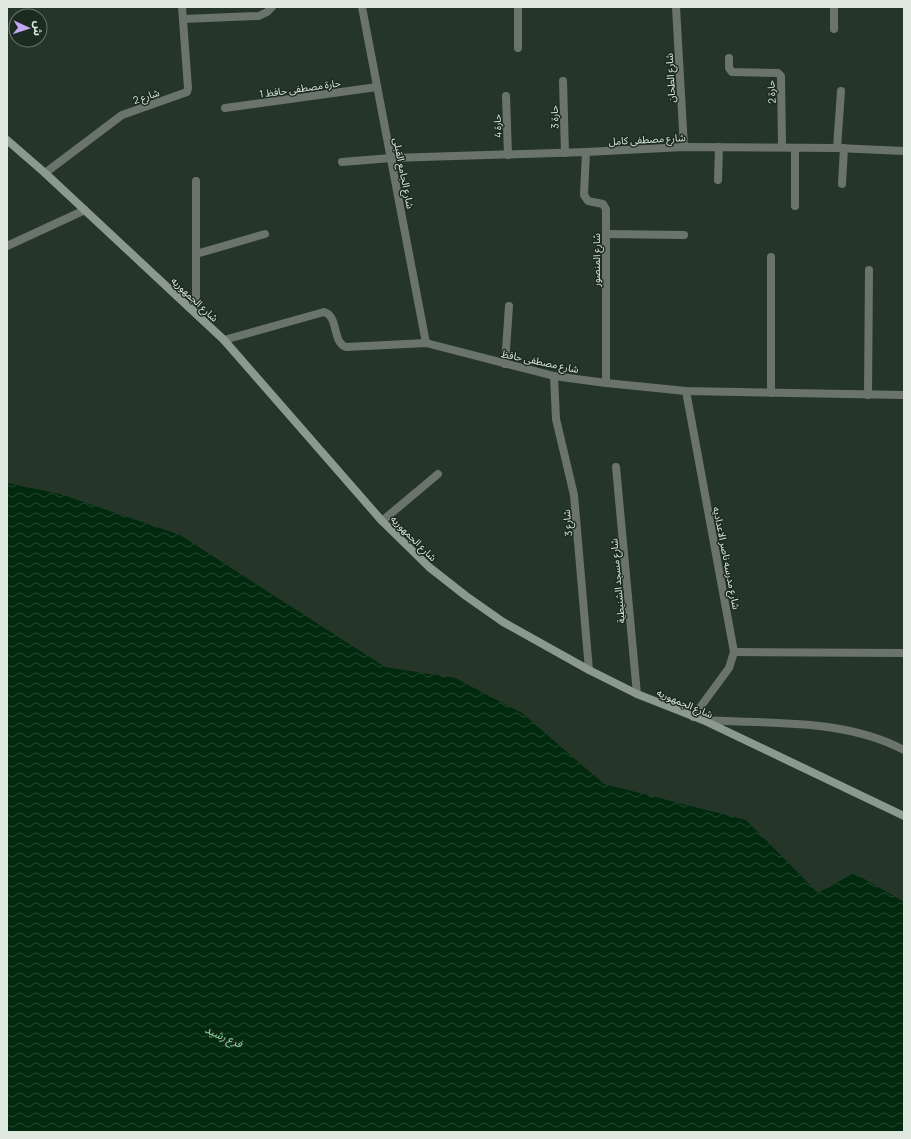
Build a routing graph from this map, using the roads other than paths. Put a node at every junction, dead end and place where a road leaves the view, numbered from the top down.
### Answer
1 (182, 7) edge
2 (272, 7) edge
3 (362, 7) edge
4 (518, 7) edge
5 (676, 7) edge
6 (834, 7) edge
7 (183, 19) junction
8 (834, 29) dead end
9 (518, 48) dead end
10 (729, 58) dead end
11 (563, 81) dead end
12 (377, 87) junction
13 (841, 91) dead end
14 (506, 96) dead end
15 (225, 108) dead end
16 (7, 140) edge
17 (684, 147) junction
18 (719, 147) junction
19 (782, 147) junction
20 (795, 148) junction
21 (840, 148) junction
22 (904, 151) edge
23 (586, 152) junction
24 (565, 153) junction
25 (508, 155) junction
26 (390, 158) junction
27 (342, 162) dead end
28 (45, 173) junction
29 (718, 180) dead end
30 (196, 181) dead end
31 (842, 184) dead end
32 (795, 206) dead end
33 (84, 210) junction
34 (265, 234) dead end
35 (606, 234) junction
36 (684, 235) dead end
37 (7, 246) edge
38 (196, 254) junction
39 (771, 257) dead end
40 (869, 270) dead end
41 (509, 306) dead end
42 (196, 313) junction
43 (224, 340) junction
44 (426, 343) junction
45 (505, 364) junction
46 (554, 376) junction
47 (606, 383) junction
48 (686, 391) junction
49 (771, 393) junction
50 (868, 395) junction
51 (904, 395) edge
52 (616, 467) dead end
53 (438, 474) dead end
54 (382, 521) junction
55 (734, 652) junction
56 (904, 653) edge
57 (589, 670) junction
58 (638, 694) junction
59 (693, 717) junction
60 (703, 720) junction
61 (904, 750) edge
62 (904, 816) edge

1 - 7 street, شارع 2
2 - 7 street
3 - 12 street, شارع الجامع القبلى
4 - 9 street
5 - 17 street, شارع الطحان
6 - 8 street
7 - 28 street, شارع 2
10 - 19 street, حارة 2
11 - 24 street, حارة 3
12 - 15 street, حارة مصطفى حافظ 1
12 - 26 street, شارع الجامع القبلى
13 - 21 street
14 - 25 street, حارة 4
16 - 28 street, شارع الجمهوريه
17 - 18 street, شارع مصطفى كامل
17 - 23 street, شارع مصطفى كامل
18 - 19 street, شارع مصطفى كامل
18 - 29 street
19 - 20 street, شارع مصطفى كامل
20 - 21 street, شارع مصطفى كامل
20 - 32 street
21 - 22 street, شارع مصطفى كامل
21 - 31 street
23 - 24 street, شارع مصطفى كامل
23 - 35 street, شارع المنصور
24 - 25 street, شارع مصطفى كامل
25 - 26 street, شارع مصطفى كامل
26 - 27 street, شارع مصطفى كامل
26 - 44 street, شارع الجامع القبلى
28 - 33 street, شارع الجمهوريه
30 - 38 street
33 - 37 street
33 - 42 street, شارع الجمهوريه
34 - 38 street
35 - 36 street
35 - 47 street, شارع المنصور
38 - 42 street
39 - 49 street
40 - 50 street
41 - 45 street
42 - 43 street, شارع الجمهوريه
43 - 44 street, شارع مصطفى حافظ
43 - 54 street, شارع الجمهوريه
44 - 45 street, شارع مصطفى حافظ
45 - 46 street, شارع مصطفى حافظ
46 - 47 street, شارع مصطفى حافظ
46 - 57 street, شارع 3
47 - 48 street, شارع مصطفى حافظ
48 - 49 street, شارع مصطفى حافظ
48 - 55 street, شارع مدرسه ناصر الاعداديه
49 - 50 street, شارع مصطفى حافظ
50 - 51 street, شارع مصطفى حافظ
52 - 58 street, شارع مسجد الشنيطية
53 - 54 street
54 - 57 street, شارع الجمهوريه
55 - 56 street
55 - 59 street
57 - 58 street, شارع الجمهوريه
58 - 59 street, شارع الجمهوريه
59 - 60 street, شارع الجمهوريه
60 - 61 street
60 - 62 street, شارع الجمهوريه

